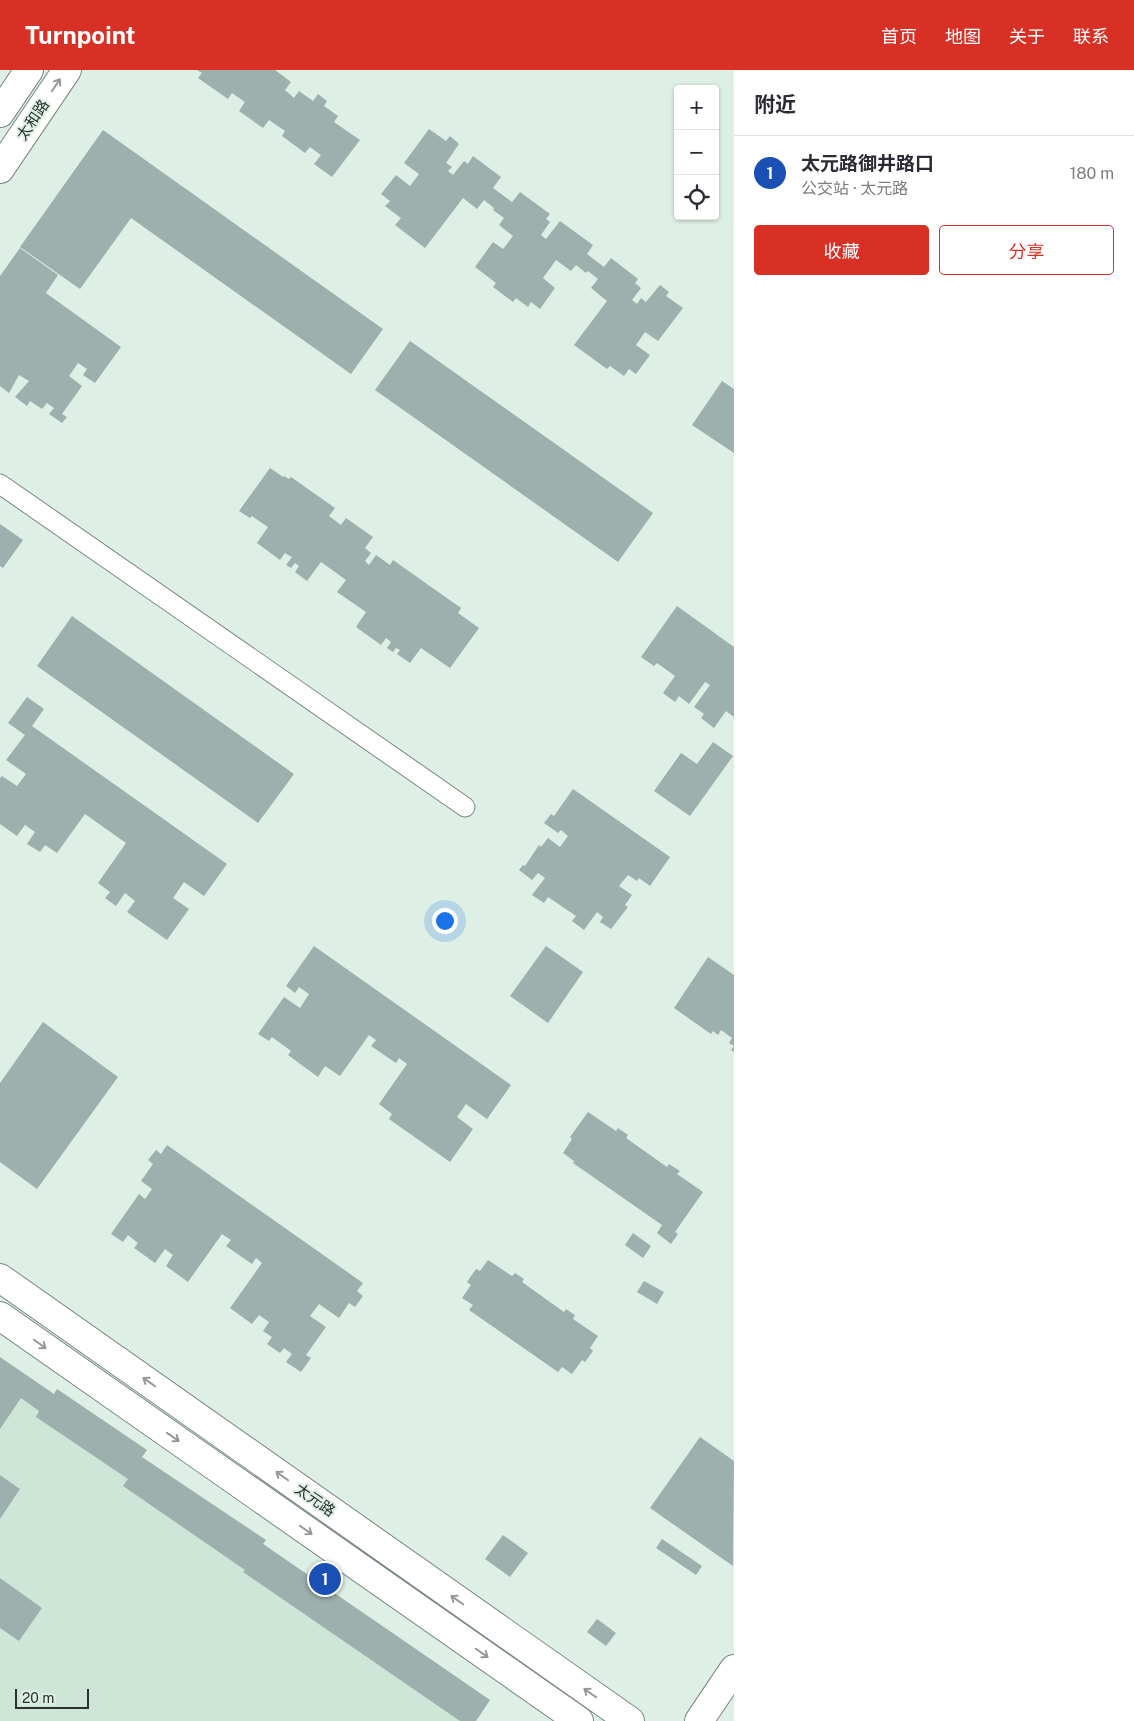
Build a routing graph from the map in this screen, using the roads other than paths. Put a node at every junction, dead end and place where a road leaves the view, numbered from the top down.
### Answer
1 (29, 70) edge
2 (67, 70) edge
3 (0, 113) edge
4 (0, 169) edge
5 (0, 484) edge
6 (465, 807) dead end
7 (0, 1278) edge
8 (0, 1316) edge
9 (734, 1669) edge
10 (579, 1721) edge
11 (630, 1721) edge
12 (699, 1721) edge

1 - 3 main road, 太和路
4 -> 2 main road, 太和路
5 - 6 street
11 -> 7 main road, 太元路
8 -> 10 main road, 太元路
9 - 12 main road

